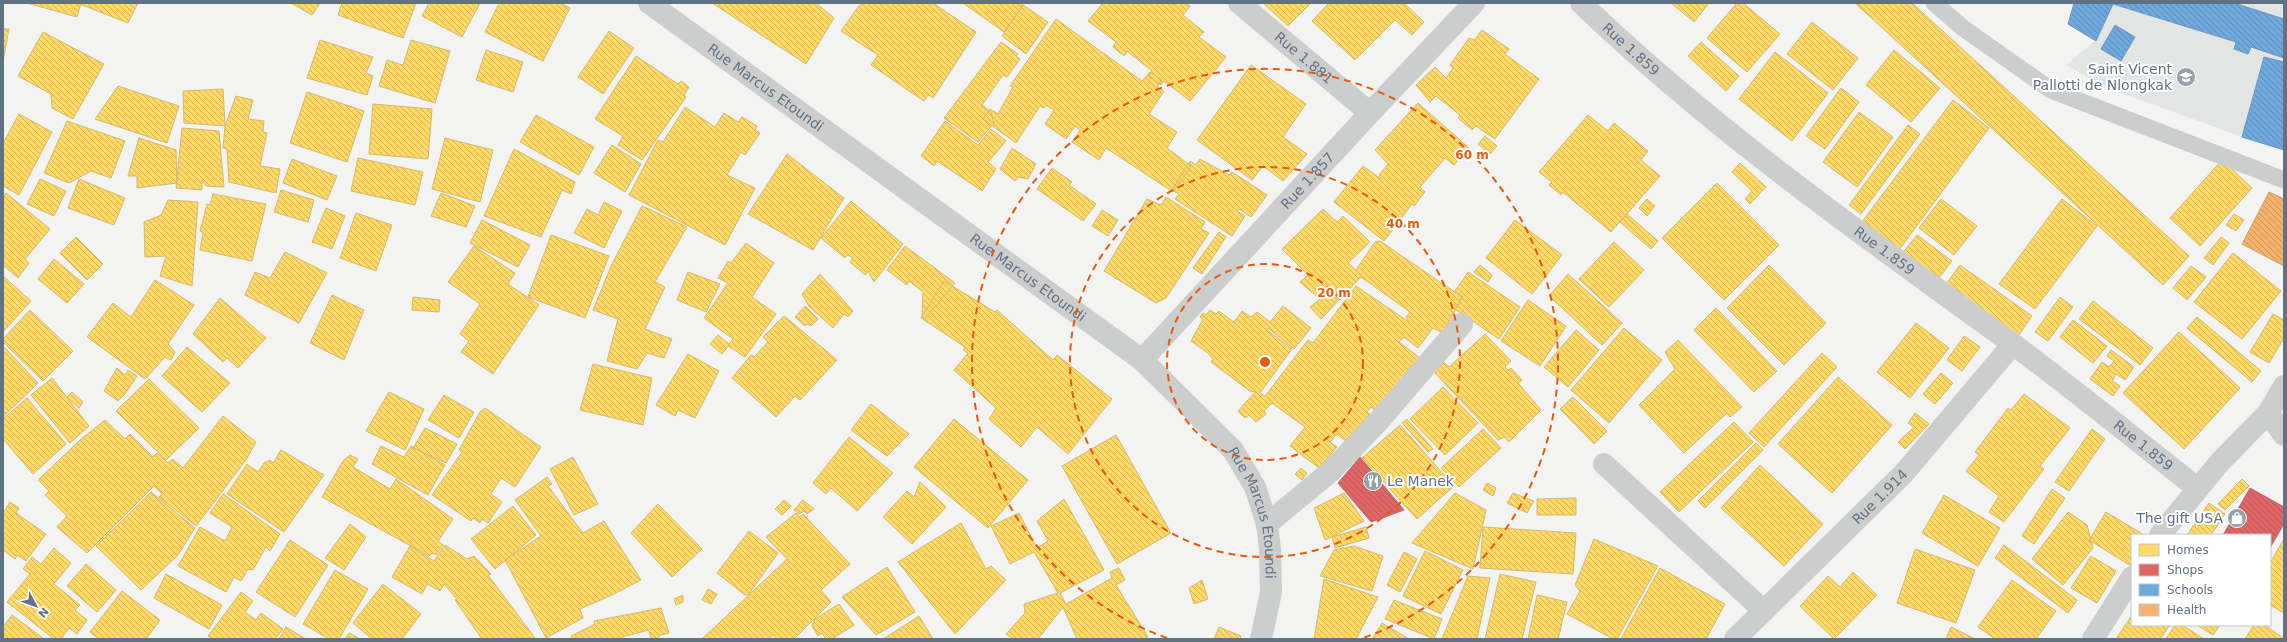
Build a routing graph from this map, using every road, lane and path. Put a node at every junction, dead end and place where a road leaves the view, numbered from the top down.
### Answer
1 (649, 3) edge
2 (1239, 3) edge
3 (1474, 3) edge
4 (1581, 3) edge
5 (1934, 3) edge
6 (1370, 113) junction
7 (2284, 180) edge
8 (1462, 324) dead end
9 (2013, 344) junction
10 (1142, 360) junction
11 (2284, 386) edge
12 (2268, 413) junction
13 (2284, 436) edge
14 (1604, 464) dead end
15 (2197, 488) junction
16 (1267, 524) junction
17 (2161, 534) edge
18 (2131, 579) edge
19 (1764, 610) junction
20 (1260, 639) edge
21 (1735, 639) edge
22 (2093, 639) edge

1 - 10 street, Rue Marcus Etoundi
2 - 6 street, Rue 1.881
3 - 6 street, Rue 1.857
4 - 9 street, Rue 1.859
5 - 7 lane
6 - 10 street, Rue 1.857
8 - 16 street
9 - 15 street, Rue 1.859
9 - 19 street, Rue 1.914
10 - 16 street, Rue Marcus Etoundi
11 - 12 street
12 - 13 street
12 - 15 street
14 - 19 street
15 - 17 street
16 - 20 street, Rue Marcus Etoundi
18 - 22 street
19 - 21 street, Rue 1.914

